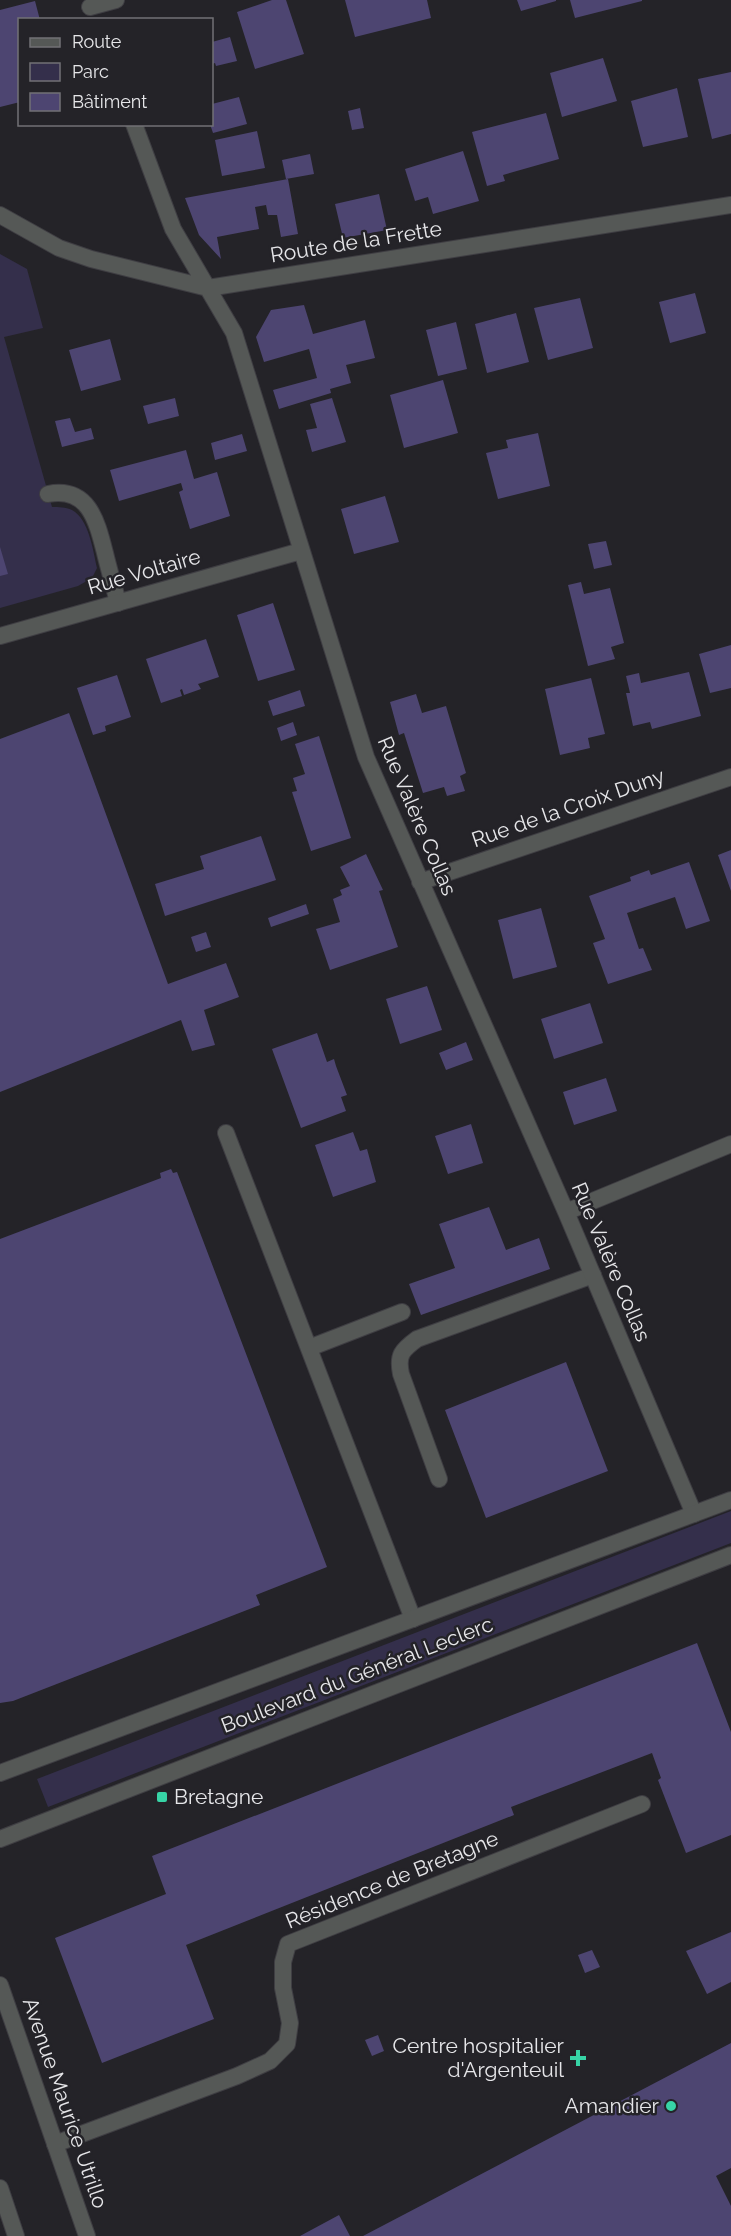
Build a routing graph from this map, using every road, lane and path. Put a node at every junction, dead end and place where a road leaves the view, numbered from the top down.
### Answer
1 (116, 0) edge
2 (90, 9) edge
3 (135, 126) edge
4 (731, 205) edge
5 (0, 215) edge
6 (208, 288) junction
7 (48, 494) dead end
8 (301, 551) junction
9 (118, 603) junction
10 (0, 636) edge
11 (731, 777) edge
12 (420, 882) junction
13 (226, 1133) dead end
14 (731, 1144) edge
15 (566, 1212) junction
16 (593, 1275) junction
17 (402, 1312) dead end
18 (309, 1348) junction
19 (439, 1479) dead end
20 (731, 1500) edge
21 (694, 1514) junction
22 (730, 1557) edge
23 (413, 1619) junction
24 (0, 1773) edge
25 (642, 1804) dead end
26 (0, 1839) edge
27 (0, 1985) edge
28 (55, 2144) junction
29 (0, 2188) edge
30 (16, 2236) edge
31 (87, 2236) edge

1 - 2 street
3 - 6 street, Rue Valère Collas
4 - 6 street, Route de la Frette
5 - 6 street, Route de la Frette
6 - 8 street, Rue Valère Collas
7 - 9 street
8 - 9 street, Rue Voltaire
8 - 12 street, Rue Valère Collas
9 - 10 street, Rue Voltaire
11 - 12 street, Rue de la Croix Duny
12 - 15 street, Rue Valère Collas
13 - 18 street
14 - 15 street
15 - 16 street, Rue Valère Collas
16 - 19 street
16 - 21 street, Rue Valère Collas
17 - 18 street
18 - 23 street
20 - 21 street, Boulevard du Général Leclerc
21 - 23 street, Boulevard du Général Leclerc
22 - 26 street, Boulevard du Général Leclerc
23 - 24 street, Boulevard du Général Leclerc
25 - 28 street, Résidence de Bretagne
27 - 28 street, Avenue Maurice Utrillo
28 - 31 street, Avenue Maurice Utrillo
29 - 30 street

